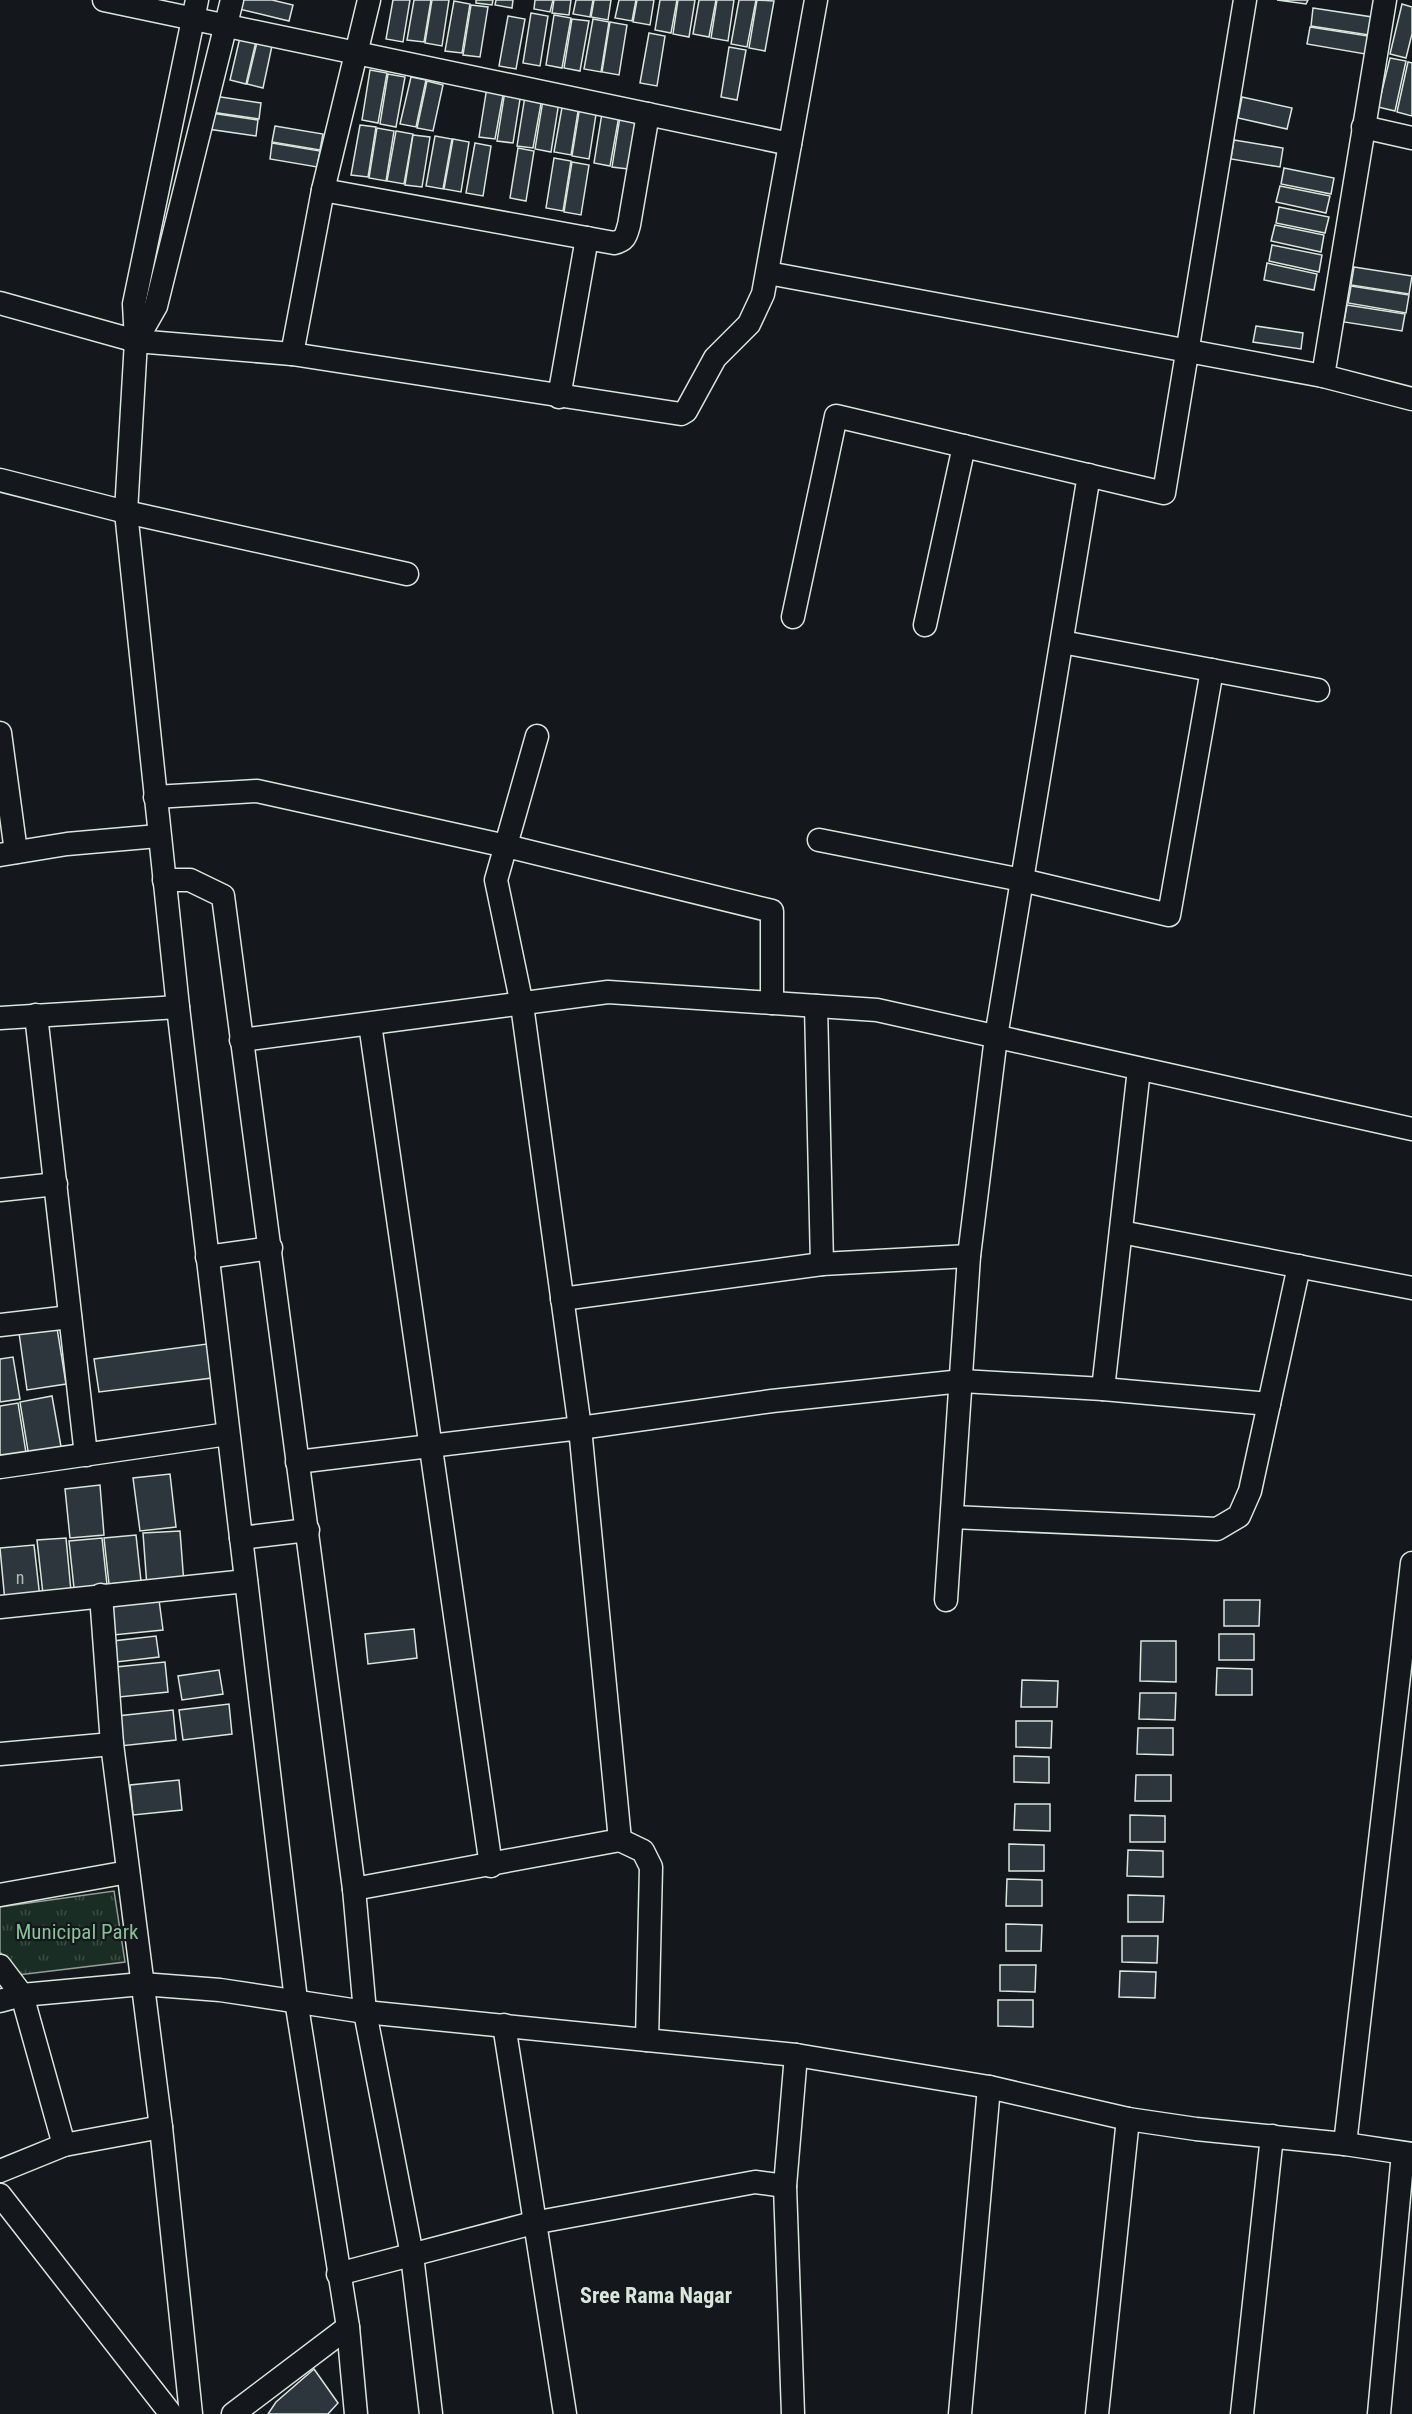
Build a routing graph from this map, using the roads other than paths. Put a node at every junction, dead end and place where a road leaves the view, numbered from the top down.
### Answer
1 (104, 0) edge
2 (232, 0) edge
3 (369, 0) edge
4 (816, 0) edge
5 (1245, 0) edge
6 (1384, 0) edge
7 (195, 10) edge
8 (225, 26) junction
9 (354, 54) junction
10 (648, 114) junction
11 (1363, 127) junction
12 (1412, 138) edge
13 (790, 144) junction
14 (323, 190) junction
15 (587, 238) junction
16 (768, 273) junction
17 (0, 303) edge
18 (136, 341) junction
19 (1188, 352) junction
20 (292, 354) junction
21 (1323, 376) junction
22 (559, 397) junction
23 (1412, 399) edge
24 (964, 446) junction
25 (1089, 475) junction
26 (0, 480) edge
27 (126, 512) junction
28 (407, 574) dead end
29 (793, 617) dead end
30 (925, 625) dead end
31 (1062, 642) junction
32 (1212, 670) junction
33 (1318, 690) dead end
34 (0, 734) edge
35 (537, 736) dead end
36 (155, 797) junction
37 (158, 836) junction
38 (819, 840) dead end
39 (506, 846) junction
40 (8, 854) edge
41 (164, 880) junction
42 (1022, 880) junction
43 (772, 1003) junction
44 (522, 1005) junction
45 (816, 1006) junction
46 (177, 1007) junction
47 (36, 1015) junction
48 (0, 1018) edge
49 (370, 1024) junction
50 (996, 1037) junction
51 (242, 1040) junction
52 (1139, 1068) junction
53 (1412, 1129) edge
54 (56, 1184) junction
55 (0, 1190) edge
56 (1120, 1232) junction
57 (271, 1248) junction
58 (969, 1256) junction
59 (207, 1257) junction
60 (822, 1264) junction
61 (1299, 1266) junction
62 (1412, 1288) edge
63 (562, 1299) junction
64 (70, 1317) junction
65 (0, 1325) edge
66 (962, 1381) junction
67 (1103, 1389) junction
68 (1269, 1404) junction
69 (580, 1428) junction
70 (228, 1434) junction
71 (432, 1448) junction
72 (86, 1455) junction
73 (297, 1462) junction
74 (0, 1467) edge
75 (952, 1517) junction
76 (308, 1530) junction
77 (241, 1538) junction
78 (1412, 1566) edge
79 (246, 1581) junction
80 (101, 1595) junction
81 (946, 1600) dead end
82 (0, 1608) edge
83 (112, 1744) junction
84 (0, 1754) edge
85 (620, 1840) junction
86 (490, 1866) junction
87 (128, 1872) junction
88 (354, 1889) junction
89 (0, 1895) edge
90 (0, 1966) edge
91 (142, 1984) junction
92 (22, 1995) junction
93 (296, 2000) junction
94 (0, 2001) edge
95 (365, 2012) junction
96 (504, 2025) junction
97 (647, 2040) junction
98 (796, 2055) junction
99 (989, 2087) junction
100 (1128, 2119) junction
101 (161, 2127) junction
102 (1272, 2136) junction
103 (1345, 2144) junction
104 (64, 2145) junction
105 (1407, 2153) edge
106 (0, 2171) edge
107 (785, 2186) junction
108 (0, 2195) edge
109 (533, 2223) junction
110 (411, 2255) junction
111 (338, 2274) junction
112 (1401, 2290) edge
113 (348, 2326) junction
114 (171, 2414) edge
115 (191, 2414) edge
116 (233, 2414) edge
117 (356, 2414) edge
118 (431, 2414) edge
119 (565, 2414) edge
120 (793, 2414) edge
121 (960, 2414) edge
122 (1097, 2414) edge
123 (1242, 2414) edge
124 (1379, 2414) edge

1 - 7 street
2 - 8 street
3 - 9 street
4 - 13 street
5 - 19 street
6 - 11 street
7 - 8 street
7 - 18 street
8 - 9 street
8 - 18 street
9 - 10 street
9 - 14 street
10 - 13 street
10 - 15 street
11 - 12 street
11 - 21 street
13 - 16 street
14 - 15 street
14 - 20 street
15 - 22 street
16 - 19 street
16 - 22 street
17 - 18 street
18 - 20 street
18 - 27 street
19 - 21 street
19 - 25 street
20 - 22 street
21 - 23 street
24 - 25 street
24 - 29 street
24 - 30 street
25 - 31 street
26 - 27 street
27 - 28 street
27 - 36 street
31 - 32 street
31 - 42 street
32 - 33 street
32 - 42 street
34 - 40 street
35 - 39 street
36 - 37 street
36 - 39 street
37 - 40 street
37 - 41 street
38 - 42 street
39 - 43 street
39 - 44 street
41 - 46 street
41 - 51 street
42 - 50 street
43 - 44 street
43 - 45 street
44 - 49 street
44 - 63 street
45 - 50 street
45 - 60 street
46 - 47 street
46 - 59 street
47 - 48 street
47 - 54 street
49 - 51 street
49 - 71 street
50 - 52 street
50 - 58 street
51 - 57 street
52 - 53 street
52 - 56 street
54 - 55 street
54 - 64 street
56 - 61 street
56 - 67 street
57 - 59 street
57 - 73 street
58 - 60 street
58 - 66 street
59 - 70 street
60 - 63 street
61 - 62 street
61 - 68 street
63 - 69 street
64 - 65 street
64 - 72 street
66 - 67 street
66 - 69 street
66 - 75 street
67 - 68 street
68 - 75 street
69 - 71 street
69 - 85 street
70 - 72 street
70 - 77 street
71 - 73 street
71 - 86 street
72 - 74 street
73 - 76 street
75 - 81 street
76 - 77 street
76 - 88 street
77 - 79 street
78 - 103 street
79 - 80 street
79 - 93 street
80 - 82 street
80 - 83 street
83 - 84 street
83 - 87 street
85 - 86 street
85 - 97 street
86 - 88 street
87 - 89 street
87 - 91 street
88 - 95 street
90 - 92 street
91 - 92 street
91 - 93 street
91 - 101 street
92 - 94 street
92 - 104 street
93 - 95 street
93 - 111 street
95 - 96 street
95 - 110 street
96 - 97 street
96 - 109 street
97 - 98 street
98 - 99 street
98 - 107 street
99 - 100 street
99 - 121 street
100 - 102 street
100 - 122 street
101 - 104 street
101 - 115 street
102 - 103 street
102 - 123 street
103 - 105 street
104 - 106 street
105 - 112 street
107 - 109 street
107 - 120 street
108 - 114 street
109 - 110 street
109 - 119 street
110 - 111 street
110 - 118 street
111 - 113 street
112 - 124 street
113 - 116 street
113 - 117 street

